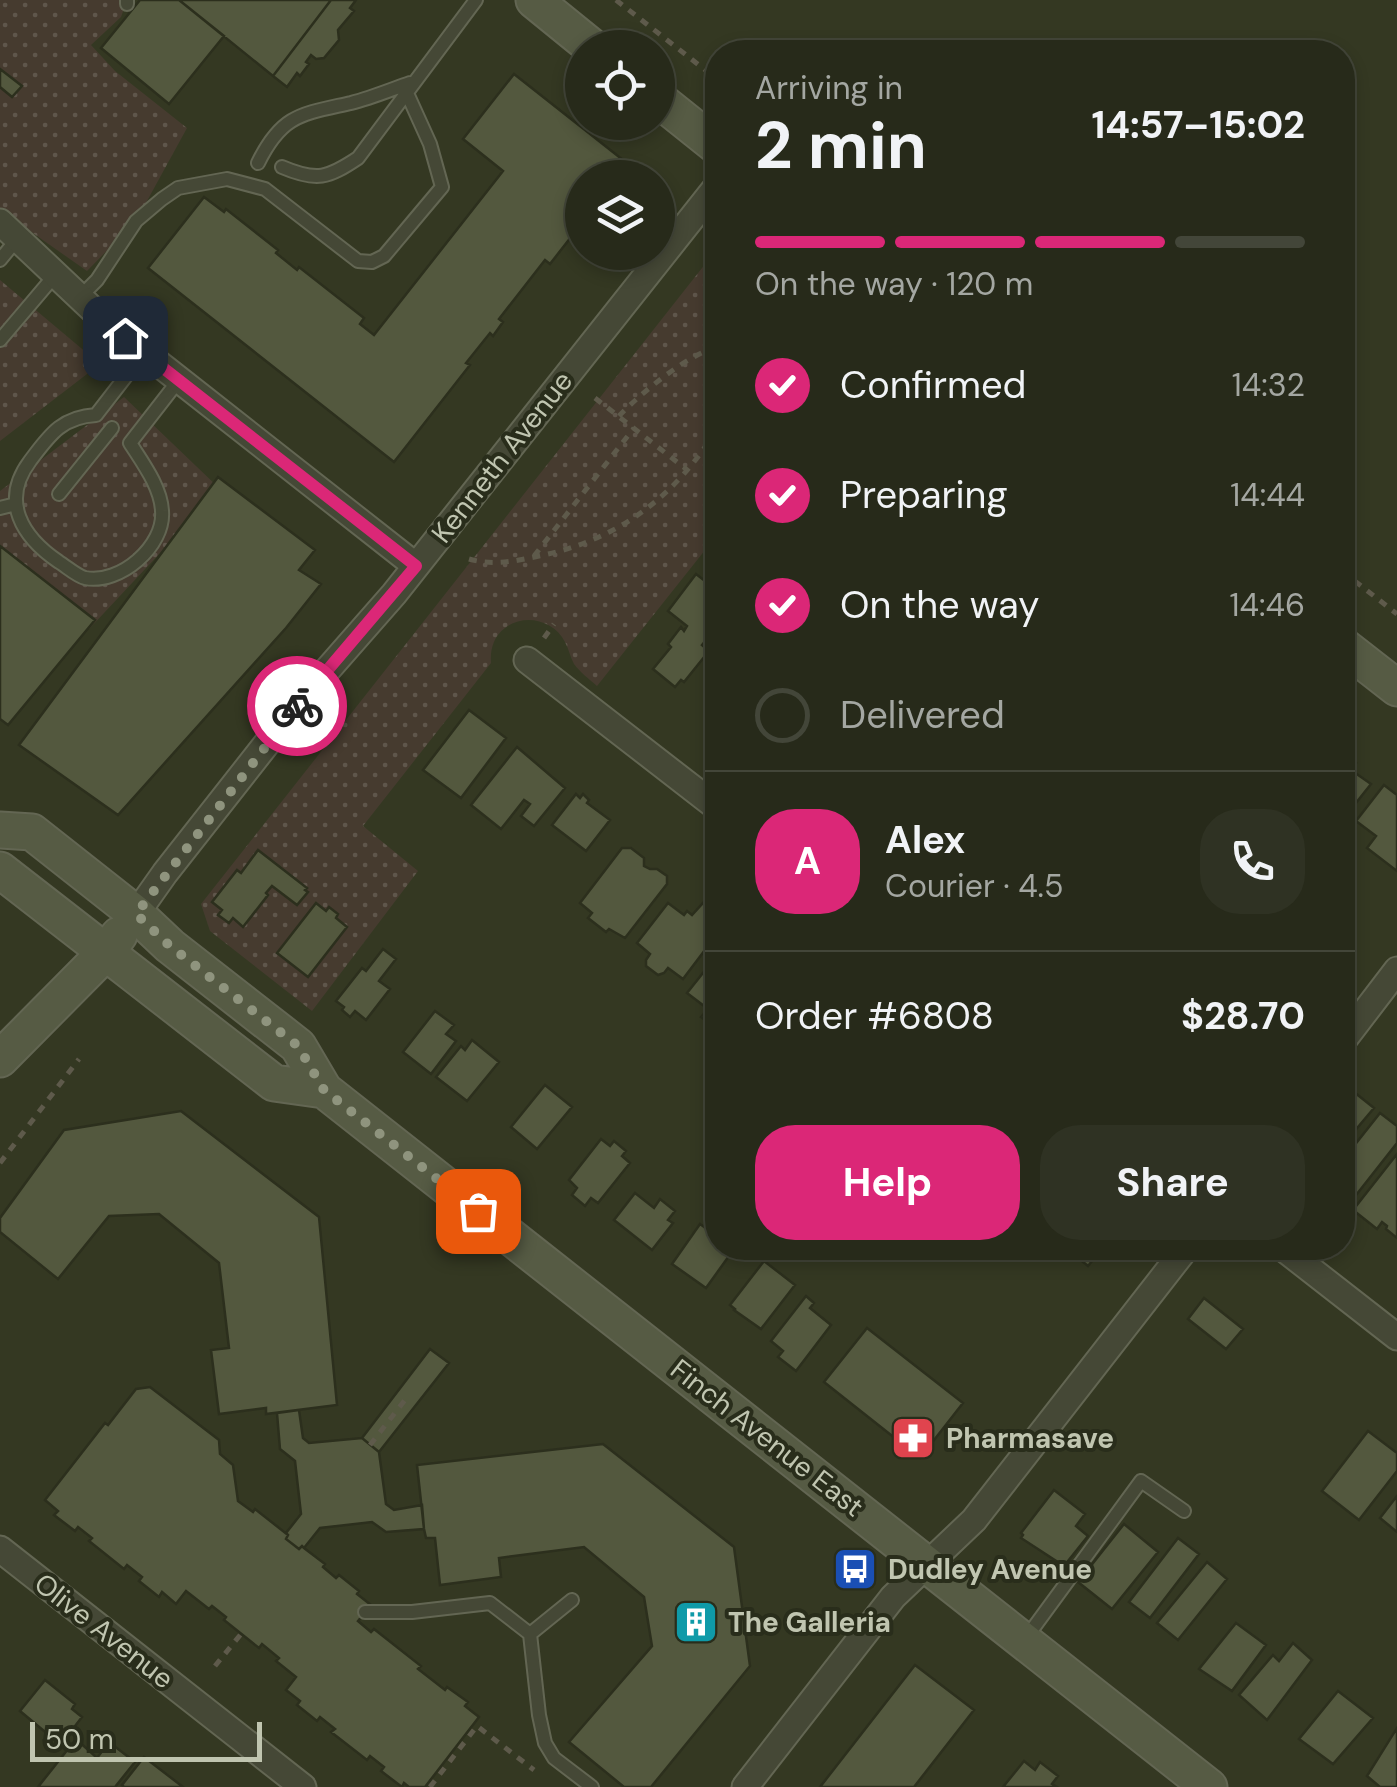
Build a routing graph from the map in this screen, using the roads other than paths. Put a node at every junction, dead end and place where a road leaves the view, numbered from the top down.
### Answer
1 (476, 0) edge
2 (534, 0) edge
3 (571, 30) edge
4 (409, 87) junction
5 (675, 113) edge
6 (705, 137) edge
7 (258, 163) dead end
8 (282, 168) dead end
9 (705, 201) edge
10 (9, 230) edge
11 (0, 260) edge
12 (56, 274) junction
13 (80, 297) junction
14 (0, 340) edge
15 (144, 352) junction
16 (179, 380) junction
17 (96, 415) junction
18 (112, 428) junction
19 (130, 442) junction
20 (59, 494) dead end
21 (16, 504) junction
22 (0, 508) edge
23 (416, 566) junction
24 (1355, 655) edge
25 (527, 660) dead end
26 (1397, 688) edge
27 (705, 798) edge
28 (0, 830) edge
29 (0, 870) edge
30 (136, 914) junction
31 (106, 952) junction
32 (1397, 970) edge
33 (1355, 1025) edge
34 (0, 1059) edge
35 (324, 1090) junction
36 (1177, 1260) edge
37 (1299, 1260) edge
38 (1397, 1337) edge
39 (1184, 1511) dead end
40 (0, 1549) edge
41 (927, 1564) junction
42 (572, 1600) dead end
43 (365, 1612) dead end
44 (530, 1634) junction
45 (1024, 1640) junction
46 (303, 1787) edge
47 (592, 1787) edge
48 (745, 1787) edge
49 (1209, 1787) edge

1 - 4 lane
2 - 3 main road
4 - 7 lane
4 - 8 lane
4 - 13 lane
5 - 6 main road
9 - 23 street, Kenneth Avenue
10 - 11 lane
10 - 12 street
12 - 13 street
12 - 14 lane
13 - 15 street
15 - 16 street
15 - 17 lane
16 - 19 lane
16 - 23 street
17 - 18 lane
17 - 21 lane
18 - 19 lane
18 - 20 lane
19 - 21 lane
21 - 22 lane
23 - 30 street, Kenneth Avenue
24 - 26 main road
25 - 27 street
28 - 30 main road, Finch Avenue East
29 - 31 main road
30 - 31 main road
30 - 35 main road, Finch Avenue East
31 - 34 main road
31 - 35 main road
32 - 33 street
35 - 41 main road, Finch Avenue East
36 - 41 street
37 - 38 street
39 - 45 lane
40 - 46 street, Olive Avenue
41 - 45 main road, Finch Avenue East
41 - 48 street
42 - 44 lane
43 - 44 lane
44 - 47 lane
45 - 49 main road, Finch Avenue East

